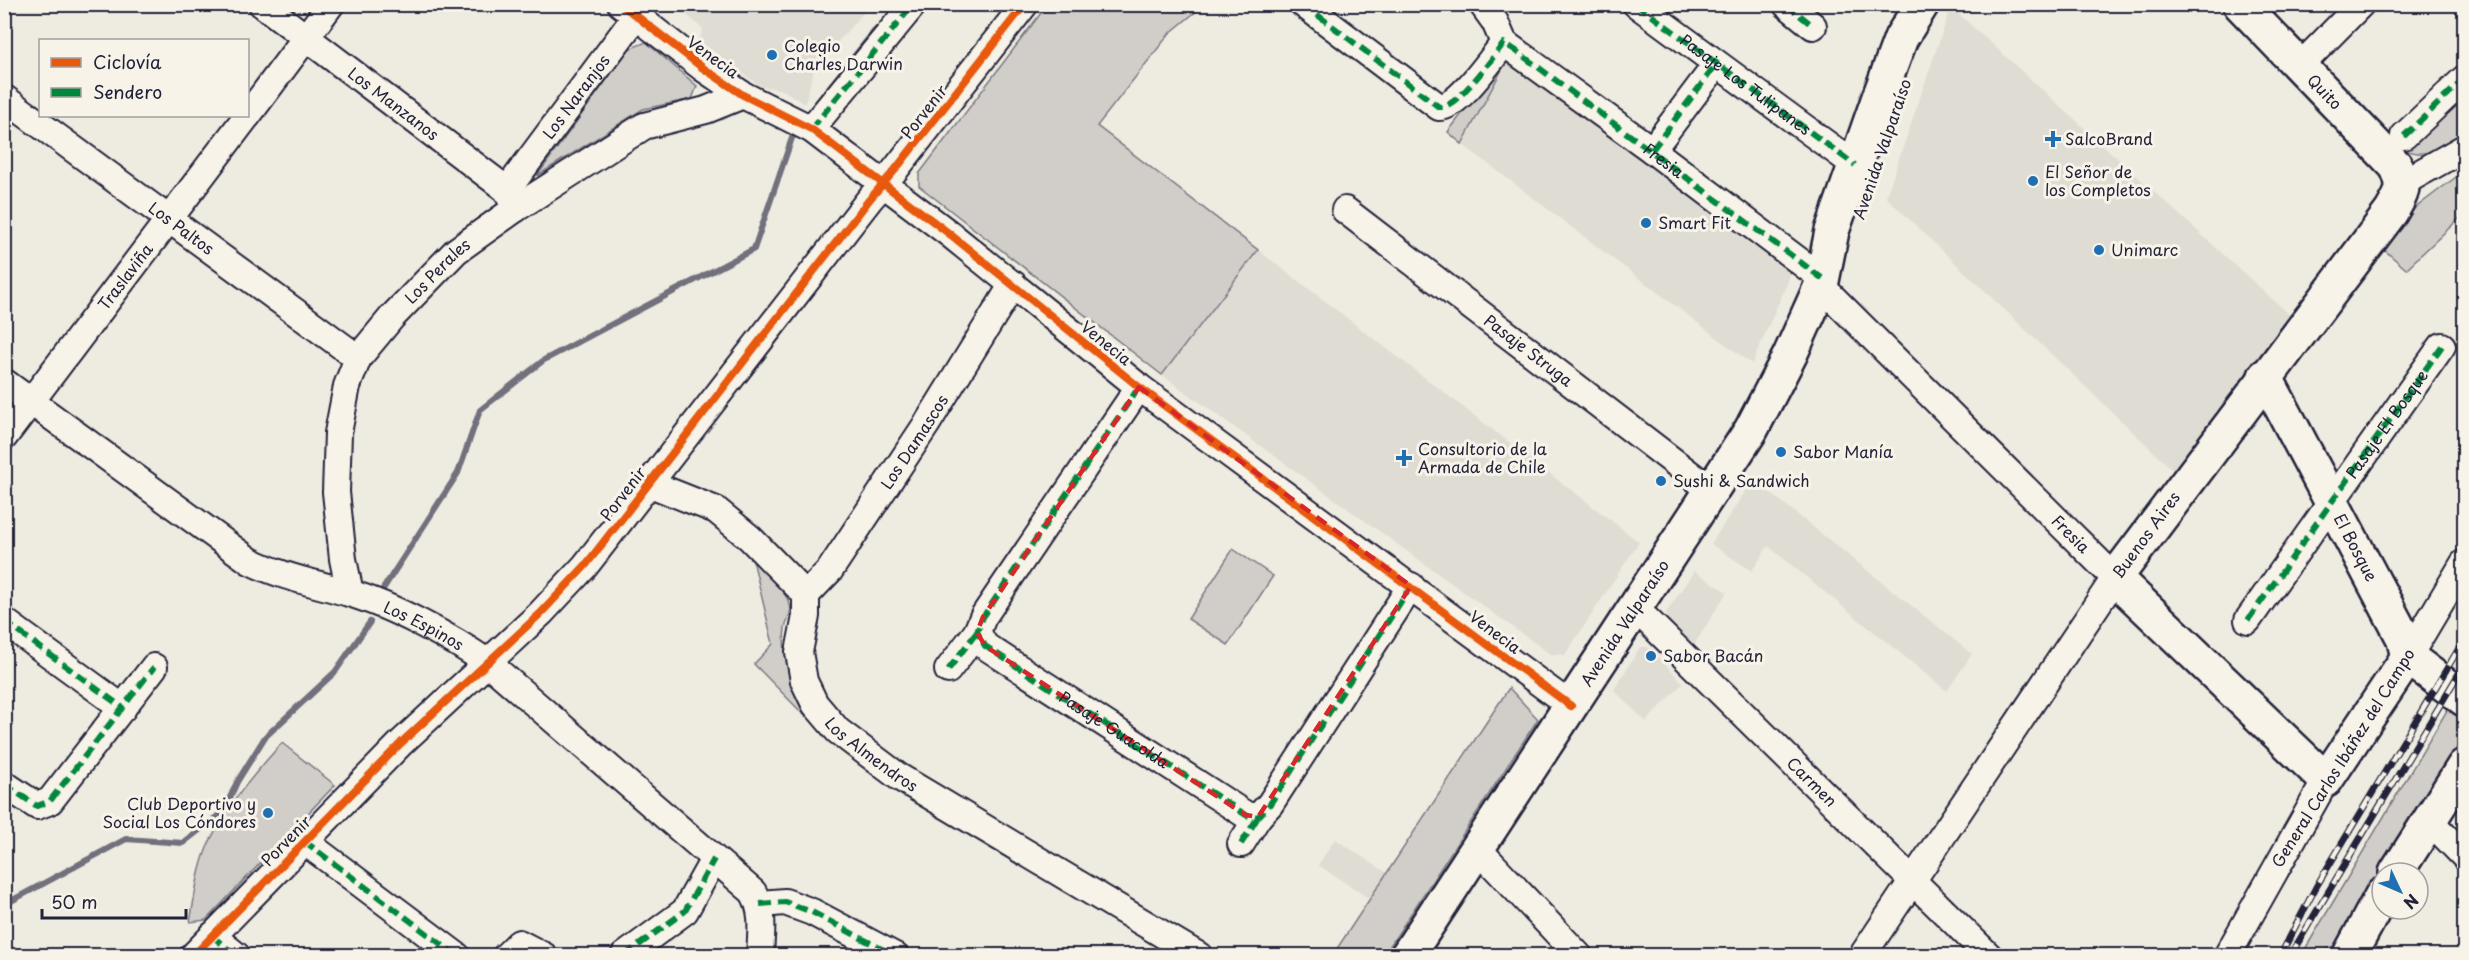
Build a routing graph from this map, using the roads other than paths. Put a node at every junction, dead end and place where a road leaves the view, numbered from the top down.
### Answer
1 (262, 4) edge
2 (331, 4) edge
3 (1025, 4) edge
4 (1303, 4) edge
5 (1482, 4) edge
6 (1636, 4) edge
7 (1786, 4) edge
8 (2240, 4) edge
9 (2361, 4) edge
10 (912, 6) edge
11 (1917, 7) edge
12 (634, 8) edge
13 (1813, 26) dead end
14 (306, 37) junction
15 (1504, 43) junction
16 (1716, 65) junction
17 (2300, 66) junction
18 (2464, 79) edge
19 (743, 95) junction
20 (4, 98) edge
21 (249, 112) edge
22 (246, 117) edge
23 (811, 129) junction
24 (2404, 136) dead end
25 (2464, 148) edge
26 (1652, 150) junction
27 (1856, 165) junction
28 (2404, 182) junction
29 (884, 184) junction
30 (511, 200) junction
31 (1345, 210) dead end
32 (169, 219) junction
33 (1822, 282) junction
34 (1013, 284) junction
35 (2442, 346) dead end
36 (358, 358) junction
37 (2265, 376) junction
38 (4, 382) edge
39 (1139, 387) junction
40 (31, 401) junction
41 (4, 437) edge
42 (648, 483) junction
43 (1712, 491) junction
44 (2332, 502) junction
45 (2464, 563) edge
46 (2115, 578) junction
47 (1411, 586) junction
48 (350, 593) junction
49 (806, 595) junction
50 (1635, 608) junction
51 (4, 621) edge
52 (2248, 621) dead end
53 (977, 632) junction
54 (2408, 657) junction
55 (488, 663) junction
56 (154, 667) dead end
57 (948, 670) dead end
58 (2464, 699) edge
59 (1571, 706) junction
60 (123, 708) junction
61 (2464, 766) edge
62 (2326, 780) junction
63 (4, 784) edge
64 (1258, 817) junction
65 (2429, 820) junction
66 (304, 841) junction
67 (1241, 844) dead end
68 (1478, 849) junction
69 (2464, 856) edge
70 (714, 859) junction
71 (2403, 861) edge
72 (1913, 882) junction
73 (760, 904) junction
74 (2370, 917) edge
75 (212, 936) junction
76 (512, 949) edge
77 (194, 956) edge
78 (237, 956) edge
79 (457, 956) edge
80 (544, 956) edge
81 (624, 956) edge
82 (760, 956) edge
83 (895, 956) edge
84 (1199, 956) edge
85 (1407, 956) edge
86 (1579, 956) edge
87 (1862, 956) edge
88 (1989, 956) edge
89 (2227, 956) edge
90 (2349, 956) edge

1 - 14 street, Los Manzanos
2 - 14 street, Traslaviña
3 - 29 street, Porvenir
4 - 15 street
5 - 15 street
6 - 16 street, Pasaje Los Tulipanes
7 - 13 street
8 - 17 main road, Quito
9 - 17 street
10 - 23 street
11 - 27 main road, Avenida Valparaíso
11 - 33 main road, Avenida Valparaíso
12 - 19 street, Venecia
12 - 30 street, Los Naranjos
14 - 21 street, Traslaviña
14 - 30 street, Los Manzanos
15 - 26 street, Fresia
16 - 26 street
16 - 27 street, Pasaje Los Tulipanes
17 - 28 main road, Quito
18 - 24 street
19 - 23 street, Venecia
19 - 30 street, Los Perales
20 - 32 street, Los Paltos
22 - 32 street, Traslaviña
23 - 29 street, Venecia
25 - 28 street
26 - 33 street, Fresia
27 - 33 main road, Avenida Valparaíso
28 - 37 main road, Buenos Aires
29 - 34 street, Venecia
29 - 42 street, Porvenir
30 - 36 street, Los Perales
31 - 43 street, Pasaje Struga
32 - 36 street, Los Paltos
32 - 40 street, Traslaviña
33 - 43 main road, Avenida Valparaíso
33 - 46 street, Fresia
34 - 39 street, Venecia
34 - 49 street, Los Damascos
35 - 44 street, Pasaje El Bosque
36 - 48 street, Los Perales
37 - 44 main road, El Bosque
37 - 46 main road, Buenos Aires
38 - 40 street, Los Espinos
39 - 47 street, Venecia
39 - 53 street
40 - 41 street, Traslaviña
40 - 48 street, Los Espinos
42 - 49 street
42 - 55 street, Porvenir
43 - 50 main road, Avenida Valparaíso
44 - 52 street, Pasaje El Bosque
44 - 54 main road, El Bosque
45 - 54 street, General Carlos Ibáñez del Campo
46 - 62 main road, Fresia
46 - 72 street, Buenos Aires
47 - 59 street, Venecia
47 - 64 street
48 - 55 street, Los Espinos
49 - 84 street, Los Almendros
50 - 59 main road, Avenida Valparaíso
50 - 72 street, Carmen
51 - 60 street
53 - 57 street
53 - 64 street, Pasaje Guacolda
54 - 58 main road
54 - 62 main road, General Carlos Ibáñez del Campo
55 - 66 street, Porvenir
55 - 70 street, Los Espinos
56 - 60 street
59 - 68 main road, Avenida Valparaíso
60 - 63 street
61 - 65 main road
62 - 89 street, General Carlos Ibáñez del Campo
64 - 67 street
65 - 69 street
65 - 71 main road
66 - 75 street, Porvenir
66 - 79 street
68 - 85 main road, Avenida Valparaíso
68 - 86 street
70 - 73 street, Los Espinos
70 - 81 street
72 - 87 street, Buenos Aires
72 - 88 street, Carmen
73 - 82 street
73 - 83 street
74 - 90 main road
75 - 77 street, Porvenir
75 - 78 street
76 - 80 street

